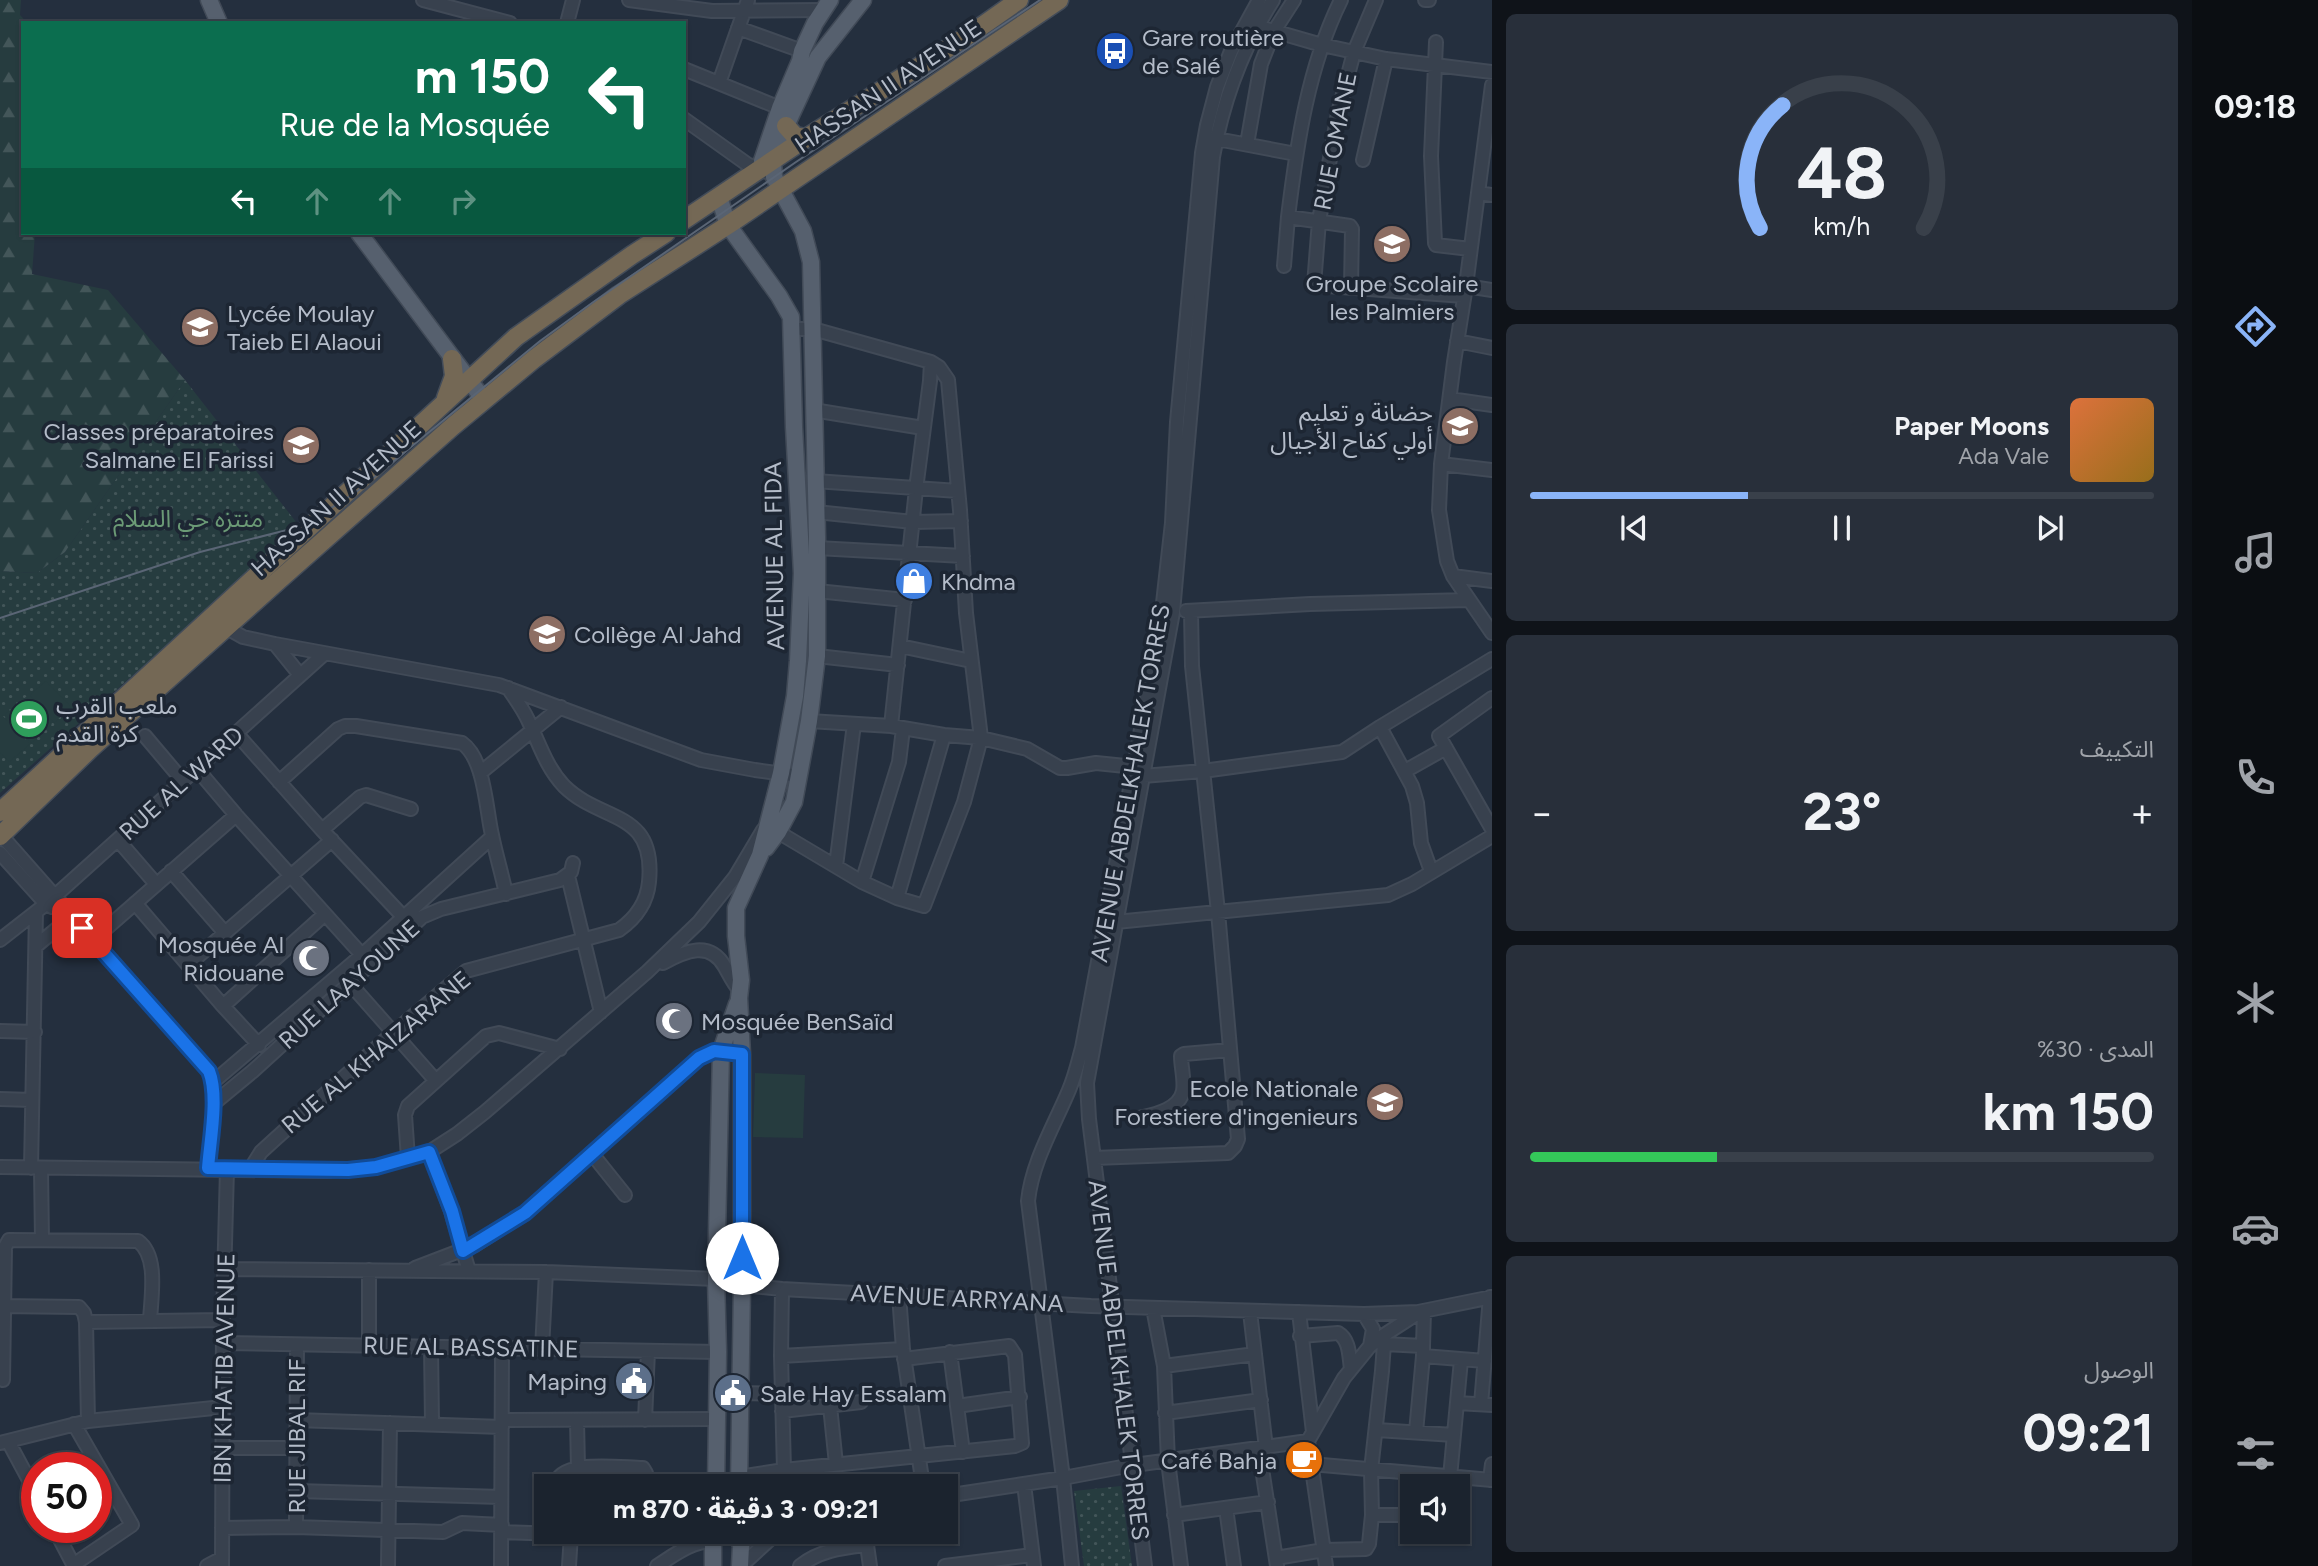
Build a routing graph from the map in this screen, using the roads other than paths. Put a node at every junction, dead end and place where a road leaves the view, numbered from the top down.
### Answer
1 (201, 0) edge
2 (209, 0) edge
3 (423, 0) edge
4 (573, 0) edge
5 (629, 0) edge
6 (863, 0) edge
7 (1019, 0) edge
8 (1059, 0) edge
9 (1259, 0) edge
10 (1273, 0) edge
11 (1294, 0) edge
12 (1341, 0) edge
13 (1376, 0) edge
14 (827, 5) edge
15 (713, 6) edge
16 (745, 6) edge
17 (209, 21) edge
18 (218, 21) edge
19 (502, 21) edge
20 (568, 21) edge
21 (1256, 26) junction
22 (738, 28) junction
23 (1274, 31) junction
24 (1436, 42) dead end
25 (1322, 46) junction
26 (802, 51) junction
27 (1354, 52) junction
28 (1386, 59) junction
29 (1434, 65) junction
30 (686, 70) edge
31 (1492, 72) edge
32 (719, 83) junction
33 (1492, 85) edge
34 (780, 108) junction
35 (686, 120) edge
36 (786, 126) junction
37 (806, 138) junction
38 (1217, 139) junction
39 (715, 142) junction
40 (1247, 144) junction
41 (1296, 154) junction
42 (1363, 160) dead end
43 (772, 174) junction
44 (742, 181) junction
45 (1478, 193) junction
46 (1492, 195) edge
47 (719, 197) junction
48 (1288, 217) junction
49 (686, 219) edge
50 (1319, 221) junction
51 (728, 225) junction
52 (360, 235) edge
53 (370, 235) edge
54 (663, 235) edge
55 (1470, 248) junction
56 (1284, 266) dead end
57 (1351, 288) junction
58 (1492, 290) edge
59 (1465, 291) junction
60 (792, 329) junction
61 (813, 330) junction
62 (1457, 341) junction
63 (1492, 348) edge
64 (452, 359) junction
65 (930, 362) junction
66 (471, 377) junction
67 (488, 397) junction
68 (1450, 399) junction
69 (444, 401) junction
70 (1492, 405) edge
71 (813, 418) junction
72 (794, 427) junction
73 (923, 428) junction
74 (1441, 464) junction
75 (1492, 470) edge
76 (815, 481) junction
77 (916, 489) junction
78 (958, 491) junction
79 (816, 512) junction
80 (961, 521) junction
81 (913, 522) junction
82 (817, 548) junction
83 (909, 555) junction
84 (963, 556) junction
85 (1453, 576) junction
86 (1492, 581) edge
87 (817, 591) junction
88 (905, 600) junction
89 (1468, 600) junction
90 (1191, 611) junction
91 (1173, 612) junction
92 (227, 628) junction
93 (1492, 633) edge
94 (275, 644) junction
95 (900, 646) junction
96 (324, 654) junction
97 (817, 656) junction
98 (1492, 659) edge
99 (971, 661) junction
100 (898, 665) junction
101 (300, 675) junction
102 (508, 688) junction
103 (1492, 698) edge
104 (561, 707) junction
105 (808, 721) junction
106 (855, 724) junction
107 (1380, 727) junction
108 (897, 728) junction
109 (236, 733) junction
110 (533, 733) junction
111 (944, 735) junction
112 (145, 736) dead end
113 (981, 738) junction
114 (1446, 748) junction
115 (197, 769) junction
116 (1139, 771) junction
117 (1203, 771) junction
118 (1405, 771) junction
119 (480, 773) junction
120 (781, 773) junction
121 (799, 776) junction
122 (183, 781) junction
123 (279, 782) junction
124 (411, 809) dead end
125 (0, 812) edge
126 (236, 815) junction
127 (777, 825) junction
128 (1492, 829) edge
129 (322, 830) junction
130 (1492, 836) edge
131 (492, 837) junction
132 (0, 840) edge
133 (118, 840) junction
134 (332, 840) junction
135 (573, 863) dead end
136 (836, 866) junction
137 (171, 871) junction
138 (1431, 871) junction
139 (290, 876) junction
140 (568, 876) junction
141 (862, 882) junction
142 (156, 884) junction
143 (506, 894) junction
144 (897, 898) junction
145 (135, 903) junction
146 (45, 904) junction
147 (67, 912) junction
148 (1218, 912) junction
149 (325, 914) junction
150 (408, 921) junction
151 (1116, 922) junction
152 (225, 933) junction
153 (583, 939) junction
154 (0, 940) edge
155 (93, 940) junction
156 (36, 946) junction
157 (362, 955) junction
158 (188, 965) junction
159 (647, 972) junction
160 (346, 978) junction
161 (739, 995) junction
162 (223, 1006) junction
163 (601, 1013) junction
164 (0, 1031) edge
165 (35, 1032) junction
166 (393, 1033) junction
167 (259, 1045) junction
168 (560, 1049) junction
169 (1230, 1050) junction
170 (721, 1051) junction
171 (742, 1054) junction
172 (436, 1081) junction
173 (212, 1083) junction
174 (0, 1099) edge
175 (32, 1100) junction
176 (213, 1104) junction
177 (1135, 1119) dead end
178 (429, 1152) junction
179 (593, 1155) junction
180 (408, 1158) junction
181 (1094, 1158) junction
182 (0, 1167) edge
183 (36, 1168) junction
184 (208, 1168) junction
185 (251, 1168) junction
186 (227, 1169) junction
187 (625, 1195) dead end
188 (42, 1240) junction
189 (463, 1251) junction
190 (226, 1269) junction
191 (369, 1270) junction
192 (409, 1270) junction
193 (469, 1271) junction
194 (546, 1272) junction
195 (716, 1279) junction
196 (742, 1285) junction
197 (782, 1289) junction
198 (899, 1295) junction
199 (1491, 1297) edge
200 (1041, 1302) junction
201 (2, 1306) edge
202 (1114, 1306) junction
203 (1153, 1308) junction
204 (1250, 1311) junction
205 (1299, 1312) junction
206 (1421, 1312) junction
207 (1364, 1314) junction
208 (223, 1320) junction
209 (150, 1321) junction
210 (86, 1322) junction
211 (1300, 1336) junction
212 (1382, 1340) junction
213 (224, 1343) junction
214 (297, 1345) junction
215 (369, 1345) junction
216 (431, 1346) junction
217 (1370, 1346) junction
218 (502, 1349) junction
219 (542, 1349) junction
220 (649, 1351) junction
221 (1423, 1351) junction
222 (718, 1352) junction
223 (950, 1352) junction
224 (903, 1354) junction
225 (1255, 1354) junction
226 (781, 1356) junction
227 (1461, 1360) junction
228 (1164, 1366) junction
229 (1487, 1368) edge
230 (1351, 1369) junction
231 (3, 1380) dead end
232 (739, 1393) junction
233 (781, 1394) junction
234 (1020, 1397) junction
235 (1261, 1400) junction
236 (861, 1402) dead end
237 (1457, 1403) junction
238 (1487, 1405) edge
239 (223, 1406) junction
240 (830, 1406) junction
241 (957, 1406) junction
242 (782, 1411) junction
243 (1165, 1413) junction
244 (718, 1419) junction
245 (296, 1420) junction
246 (645, 1420) junction
247 (88, 1421) junction
248 (577, 1421) junction
249 (390, 1423) junction
250 (432, 1423) junction
251 (502, 1423) junction
252 (74, 1424) junction
253 (1377, 1430) junction
254 (1416, 1432) junction
255 (1454, 1435) junction
256 (1310, 1437) junction
257 (4, 1442) edge
258 (223, 1448) junction
259 (296, 1448) junction
260 (1263, 1448) junction
261 (963, 1452) junction
262 (919, 1457) junction
263 (1168, 1461) junction
264 (1311, 1464) junction
265 (1492, 1464) edge
266 (836, 1465) junction
267 (1132, 1466) junction
268 (578, 1467) junction
269 (21, 1469) edge
270 (785, 1470) junction
271 (1371, 1470) junction
272 (561, 1474) edge
273 (646, 1474) edge
274 (716, 1474) edge
275 (739, 1474) edge
276 (770, 1474) edge
277 (921, 1474) edge
278 (1450, 1474) edge
279 (1400, 1477) edge
280 (1063, 1478) junction
281 (1470, 1478) edge
282 (1491, 1480) edge
283 (1024, 1484) junction
284 (297, 1491) junction
285 (389, 1494) junction
286 (958, 1494) edge
287 (501, 1497) junction
288 (1268, 1502) junction
289 (1226, 1508) junction
290 (1174, 1514) junction
291 (1372, 1514) junction
292 (1400, 1514) edge
293 (296, 1527) junction
294 (222, 1528) junction
295 (502, 1528) junction
296 (534, 1530) edge
297 (388, 1531) junction
298 (62, 1543) edge
299 (570, 1544) edge
300 (694, 1544) edge
301 (723, 1544) edge
302 (739, 1544) edge
303 (765, 1544) edge
304 (847, 1544) edge
305 (867, 1544) edge
306 (1324, 1550) junction
307 (1033, 1561) edge
308 (222, 1562) edge
309 (1277, 1562) edge
310 (74, 1565) edge
311 (207, 1566) edge
312 (388, 1566) edge
313 (501, 1566) edge
314 (569, 1566) edge
315 (657, 1566) edge
316 (713, 1566) edge
317 (741, 1566) edge
318 (800, 1566) edge
319 (870, 1566) edge
320 (945, 1566) edge
321 (1072, 1566) edge
322 (1144, 1566) edge
323 (1181, 1566) edge
324 (1234, 1566) edge
325 (1326, 1566) edge

1 - 17 main road
2 - 18 main road
3 - 19 street
4 - 20 street
5 - 15 street
6 - 36 main road
7 - 37 highway
8 - 43 highway, HASSAN II AVENUE
9 - 116 street, AVENUE ABDELKHALEK TORRES
10 - 21 street, AVENUE ABDELKHALEK TORRES
11 - 23 street
12 - 25 street
13 - 27 street, RUE OMANE
14 - 16 street
14 - 26 main road
15 - 16 street
16 - 22 street
21 - 23 street
21 - 38 street, AVENUE ABDELKHALEK TORRES
22 - 26 street
22 - 32 street
23 - 25 street
23 - 40 street
24 - 29 street
25 - 27 street
25 - 41 street
26 - 34 main road
27 - 28 street
27 - 50 street, RUE OMANE
28 - 29 street
28 - 42 street
29 - 31 street
29 - 55 street
30 - 32 street
32 - 34 street
33 - 45 street
34 - 43 main road
35 - 39 street
36 - 37 highway
36 - 43 main road
37 - 43 highway
38 - 40 street
38 - 91 street, AVENUE ABDELKHALEK TORRES
39 - 43 street
39 - 44 street
40 - 41 street
41 - 48 street
43 - 44 highway
43 - 51 highway, HASSAN II AVENUE
43 - 61 main road, AVENUE AL FIDA
44 - 47 highway
45 - 46 street
45 - 55 street
47 - 49 highway
47 - 51 main road, AVENUE AL FIDA
48 - 50 street
48 - 56 street
50 - 57 street
50 - 57 street, RUE OMANE
51 - 60 main road, AVENUE AL FIDA
51 - 67 highway, HASSAN II AVENUE
52 - 64 main road
53 - 66 main road
54 - 66 highway, HASSAN II AVENUE
55 - 59 street
57 - 59 street
58 - 59 street
59 - 62 street
60 - 61 street
60 - 72 main road, AVENUE AL FIDA
61 - 65 street
61 - 71 main road, AVENUE AL FIDA
62 - 63 street
62 - 68 street
64 - 66 main road
64 - 69 highway
65 - 73 street
65 - 78 street
66 - 67 main road
66 - 69 highway, HASSAN II AVENUE
67 - 92 highway, HASSAN II AVENUE
68 - 70 street
68 - 74 street
69 - 125 highway, HASSAN II AVENUE
71 - 72 main road
71 - 73 street
71 - 76 main road, AVENUE AL FIDA
72 - 120 main road, AVENUE AL FIDA
73 - 77 street
74 - 75 street
74 - 85 street
76 - 77 street
76 - 79 main road, AVENUE AL FIDA
77 - 78 street
77 - 81 street
78 - 80 street
79 - 81 street
79 - 82 main road, AVENUE AL FIDA
80 - 81 street
80 - 84 street
81 - 83 street
82 - 83 street
82 - 87 main road, AVENUE AL FIDA
83 - 84 street
83 - 88 street
84 - 99 street
85 - 86 street
85 - 89 street
87 - 88 street
87 - 97 main road, AVENUE AL FIDA
88 - 95 street
89 - 90 street
89 - 93 street
90 - 91 street
90 - 117 street
91 - 116 street, AVENUE ABDELKHALEK TORRES
92 - 94 street
92 - 132 highway, HASSAN II AVENUE
94 - 96 street
94 - 101 street
95 - 99 street
95 - 100 street
96 - 101 street, RUE AL WARD
96 - 102 street
97 - 100 street
97 - 105 main road, AVENUE AL FIDA
98 - 107 street
99 - 113 street
100 - 108 street
101 - 109 street, RUE AL WARD
102 - 104 street
102 - 110 street, RUE AL KHAIZARANE
103 - 114 street
104 - 110 street
104 - 120 street
105 - 106 street
105 - 121 main road, AVENUE AL FIDA
106 - 108 street
106 - 136 street
107 - 117 street
107 - 118 street
108 - 111 street
108 - 141 street
109 - 115 street, RUE AL WARD
109 - 123 street
110 - 119 street
110 - 153 street, RUE AL KHAIZARANE
111 - 113 street
111 - 144 street
112 - 122 street
113 - 116 street
113 - 144 street
114 - 118 street
114 - 128 street
115 - 122 street, RUE AL WARD
115 - 126 street
116 - 117 street
116 - 151 street, AVENUE ABDELKHALEK TORRES
116 - 200 street, AVENUE ABDELKHALEK TORRES
117 - 148 street
118 - 138 street
119 - 123 street
119 - 131 street
120 - 121 street
120 - 127 main road, AVENUE AL FIDA
121 - 127 main road, AVENUE AL FIDA
122 - 133 street, RUE AL WARD
123 - 129 street
124 - 129 street
126 - 137 street
126 - 139 street
127 - 136 street
127 - 159 street, AVENUE AL FIDA
127 - 161 main road, AVENUE AL FIDA
129 - 134 street
130 - 138 street
131 - 143 street
131 - 150 street
132 - 146 street
133 - 142 street
133 - 146 street, RUE AL WARD
134 - 139 street
134 - 150 street
135 - 140 street
136 - 141 street
137 - 142 street
137 - 152 street
138 - 148 street
139 - 149 street
139 - 152 street
140 - 143 street, RUE LAAYOUNE
140 - 153 street
141 - 144 street
142 - 145 street
143 - 150 street, RUE LAAYOUNE
145 - 155 street
145 - 158 street
146 - 147 street
146 - 154 street, RUE AL WARD
146 - 156 street
147 - 155 street
147 - 156 street
148 - 151 street
148 - 169 street
149 - 157 street
149 - 162 street
150 - 157 street
150 - 160 street, RUE LAAYOUNE
151 - 181 street, AVENUE ABDELKHALEK TORRES
152 - 158 street
153 - 163 street
153 - 166 street, RUE AL KHAIZARANE
155 - 173 street
156 - 165 street
157 - 160 street
158 - 162 street
159 - 161 street
159 - 163 street
160 - 166 street
160 - 167 street
160 - 176 street, RUE LAAYOUNE
161 - 170 main road
161 - 171 main road, AVENUE AL FIDA
162 - 167 street
163 - 168 street
164 - 165 street
165 - 175 street
166 - 172 street
166 - 185 street, RUE AL KHAIZARANE
167 - 173 street
168 - 172 street
168 - 178 street
169 - 177 street
169 - 181 street
170 - 171 street
170 - 179 street
170 - 195 main road
171 - 196 main road, AVENUE AL FIDA
172 - 180 street
173 - 176 street
174 - 175 street
175 - 183 street
176 - 184 street
178 - 180 street
178 - 189 street
179 - 187 street
179 - 189 street
180 - 185 street
181 - 202 street, AVENUE ABDELKHALEK TORRES
182 - 183 street
183 - 184 street
183 - 188 street
184 - 186 street
185 - 186 street
186 - 190 street, IBN KHATIB AVENUE
188 - 201 street
188 - 209 street
189 - 192 street
189 - 193 street
190 - 191 street, AVENUE ARRYANA
190 - 208 street, IBN KHATIB AVENUE
191 - 192 street, AVENUE ARRYANA
191 - 215 street
192 - 193 street, AVENUE ARRYANA
193 - 194 street, AVENUE ARRYANA
194 - 195 street, AVENUE ARRYANA
194 - 219 street
195 - 196 street, AVENUE ARRYANA
195 - 222 main road
196 - 197 street, AVENUE ARRYANA
196 - 232 main road, AVENUE AL FIDA
197 - 198 street, AVENUE ARRYANA
197 - 226 street
198 - 200 street, AVENUE ARRYANA
198 - 224 street
199 - 206 street, AVENUE ARRYANA
199 - 229 street
200 - 202 street, AVENUE ARRYANA
200 - 280 street, AVENUE ABDELKHALEK TORRES
201 - 210 street
201 - 231 street
202 - 203 street, AVENUE ARRYANA
202 - 267 street, AVENUE ABDELKHALEK TORRES
203 - 204 street, AVENUE ARRYANA
203 - 228 street
204 - 205 street, AVENUE ARRYANA
204 - 225 street
205 - 207 street, AVENUE ARRYANA
205 - 211 street
206 - 207 street, AVENUE ARRYANA
206 - 212 street
206 - 221 street
207 - 217 street
208 - 209 street
208 - 213 street, IBN KHATIB AVENUE
209 - 210 street
210 - 247 street
211 - 230 street
211 - 256 street
212 - 217 street
212 - 221 street
212 - 253 street
213 - 214 street, RUE AL BASSATINE
213 - 239 street, IBN KHATIB AVENUE
214 - 215 street, RUE AL BASSATINE
214 - 245 street, RUE JIBAL RIF
215 - 216 street, RUE AL BASSATINE
216 - 218 street, RUE AL BASSATINE
216 - 250 street
217 - 230 street
218 - 219 street, RUE AL BASSATINE
218 - 251 street
219 - 220 street, RUE AL BASSATINE
220 - 222 street, RUE AL BASSATINE
220 - 246 street
221 - 227 street
221 - 254 street
222 - 244 main road
223 - 224 street
223 - 234 street
223 - 241 street
224 - 226 street
224 - 262 street
225 - 228 street
225 - 235 street
226 - 233 street
227 - 229 street
227 - 237 street
228 - 243 street
229 - 238 street
230 - 256 street
232 - 233 street
232 - 275 main road, AVENUE AL FIDA
233 - 242 street
234 - 241 street
234 - 261 street
235 - 243 street
235 - 260 street
236 - 240 street
237 - 238 street
237 - 255 street
239 - 247 street
239 - 258 street, IBN KHATIB AVENUE
240 - 242 street
240 - 266 street
241 - 261 street
242 - 270 street
243 - 263 street
244 - 246 street
244 - 274 main road
245 - 249 street
245 - 259 street, RUE JIBAL RIF
246 - 248 street
247 - 252 street
248 - 251 street
248 - 268 street
249 - 250 street
249 - 285 street
250 - 251 street
251 - 287 street
252 - 257 street
252 - 310 street
253 - 254 street
253 - 271 street
254 - 255 street
255 - 278 street
256 - 260 street
256 - 264 street
257 - 269 street
258 - 259 street
258 - 294 street, IBN KHATIB AVENUE
259 - 284 street, RUE JIBAL RIF
260 - 263 street
260 - 288 street
261 - 262 street
262 - 266 street
262 - 277 street
263 - 267 street
263 - 290 street
264 - 271 street
264 - 306 street
265 - 282 street
266 - 270 street
267 - 280 street
267 - 322 street, AVENUE ABDELKHALEK TORRES
268 - 272 street
268 - 273 street
270 - 276 street
271 - 279 street
271 - 291 street
280 - 283 street
280 - 321 street, AVENUE ABDELKHALEK TORRES
281 - 282 street
283 - 286 street
283 - 307 street
284 - 285 street
284 - 293 street, RUE JIBAL RIF
285 - 287 street
285 - 297 street
287 - 295 street
288 - 289 street
288 - 309 street
289 - 290 street
289 - 324 street
290 - 323 street
291 - 292 street
291 - 306 street
293 - 294 street
293 - 297 street
294 - 308 street, IBN KHATIB AVENUE
295 - 296 street
295 - 297 street
295 - 313 street
297 - 312 street
298 - 310 street
299 - 314 street
300 - 315 street
301 - 316 main road
302 - 317 main road
303 - 317 street
304 - 318 street
305 - 319 street
306 - 309 street
306 - 325 street
307 - 320 street
308 - 311 street

